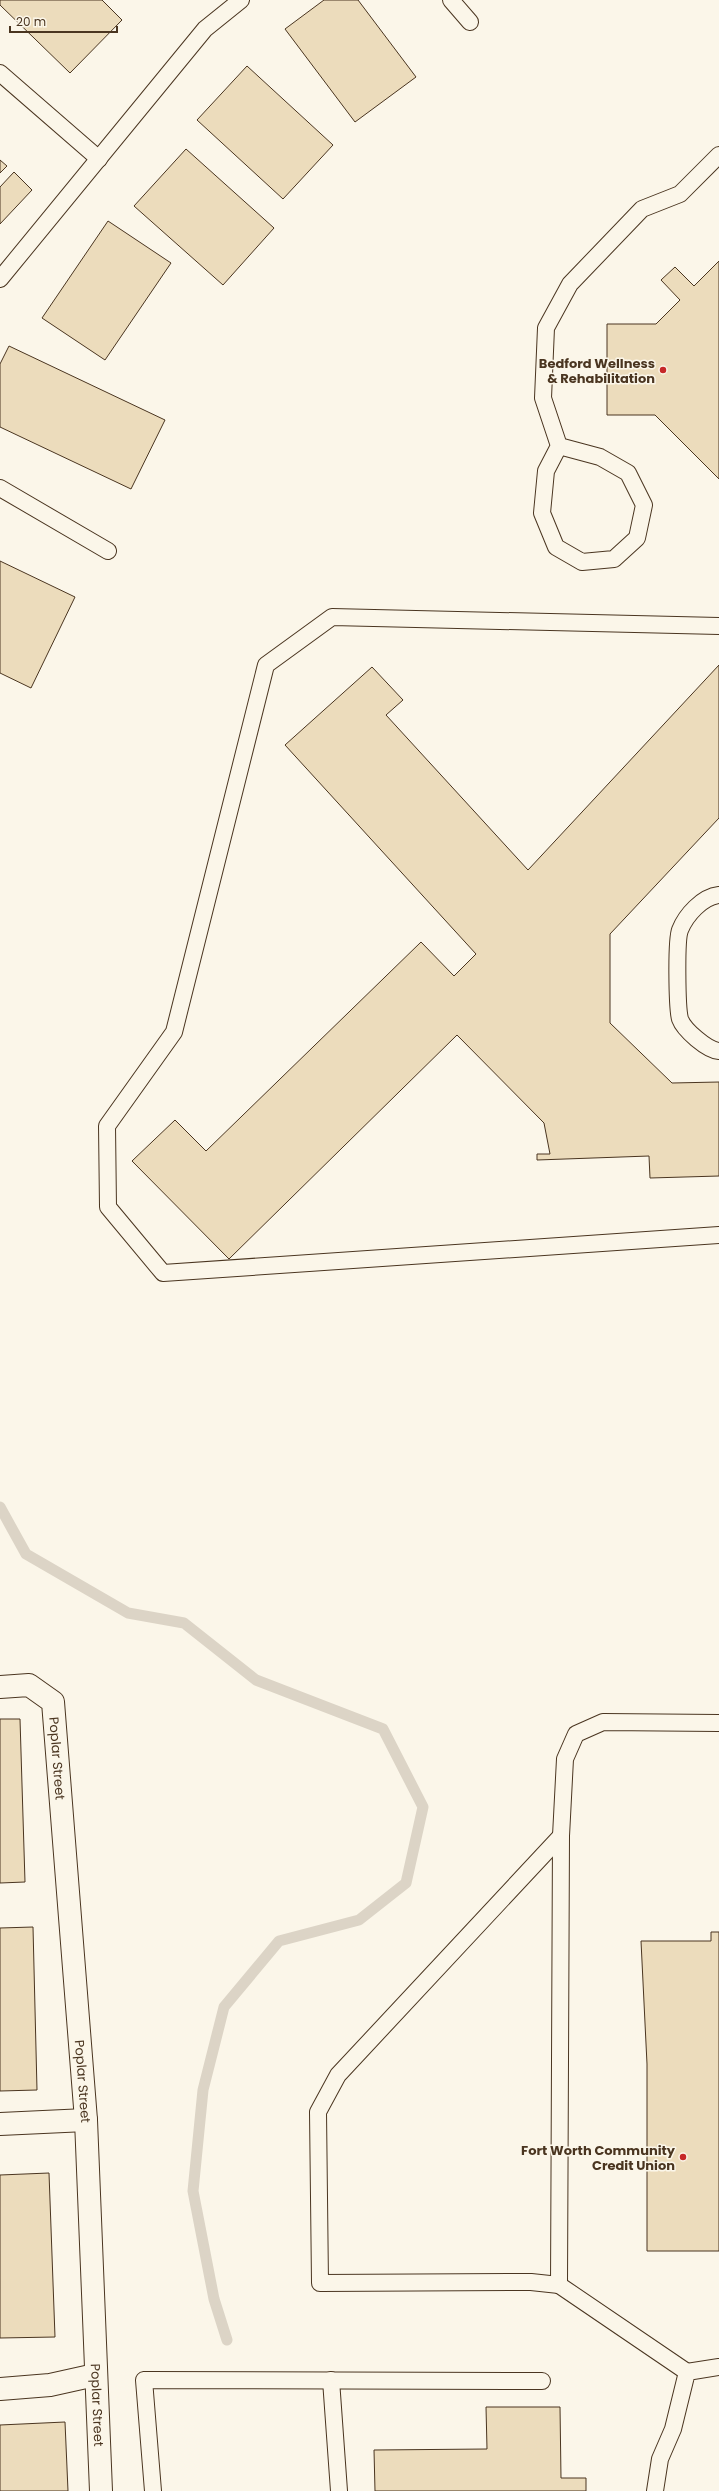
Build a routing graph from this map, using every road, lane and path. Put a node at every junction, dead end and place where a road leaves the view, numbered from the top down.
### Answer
1 (241, 0) edge
2 (451, 0) edge
3 (470, 22) dead end
4 (0, 73) edge
5 (719, 155) edge
6 (99, 159) junction
7 (0, 279) edge
8 (559, 446) junction
9 (0, 488) edge
10 (108, 551) dead end
11 (719, 626) edge
12 (719, 895) edge
13 (719, 1051) edge
14 (719, 1235) edge
15 (0, 1687) edge
16 (719, 1723) edge
17 (561, 1836) junction
18 (86, 2120) junction
19 (0, 2124) edge
20 (558, 2285) junction
21 (719, 2367) edge
22 (687, 2372) junction
23 (95, 2375) junction
24 (331, 2380) junction
25 (542, 2381) dead end
26 (0, 2389) edge
27 (101, 2491) edge
28 (153, 2491) edge
29 (339, 2491) edge
30 (655, 2491) edge

1 - 6 lane
2 - 3 lane
4 - 6 lane
5 - 8 lane
6 - 7 lane
8 - 8 lane
9 - 10 lane
11 - 14 lane
12 - 13 lane
15 - 18 street, Poplar Street
16 - 17 lane
17 - 20 lane
17 - 20 lane
18 - 19 street
18 - 23 street, Poplar Street
20 - 22 lane
21 - 22 lane
22 - 30 lane
23 - 26 street
23 - 27 street, Poplar Street
24 - 25 lane
24 - 28 lane
24 - 29 lane

